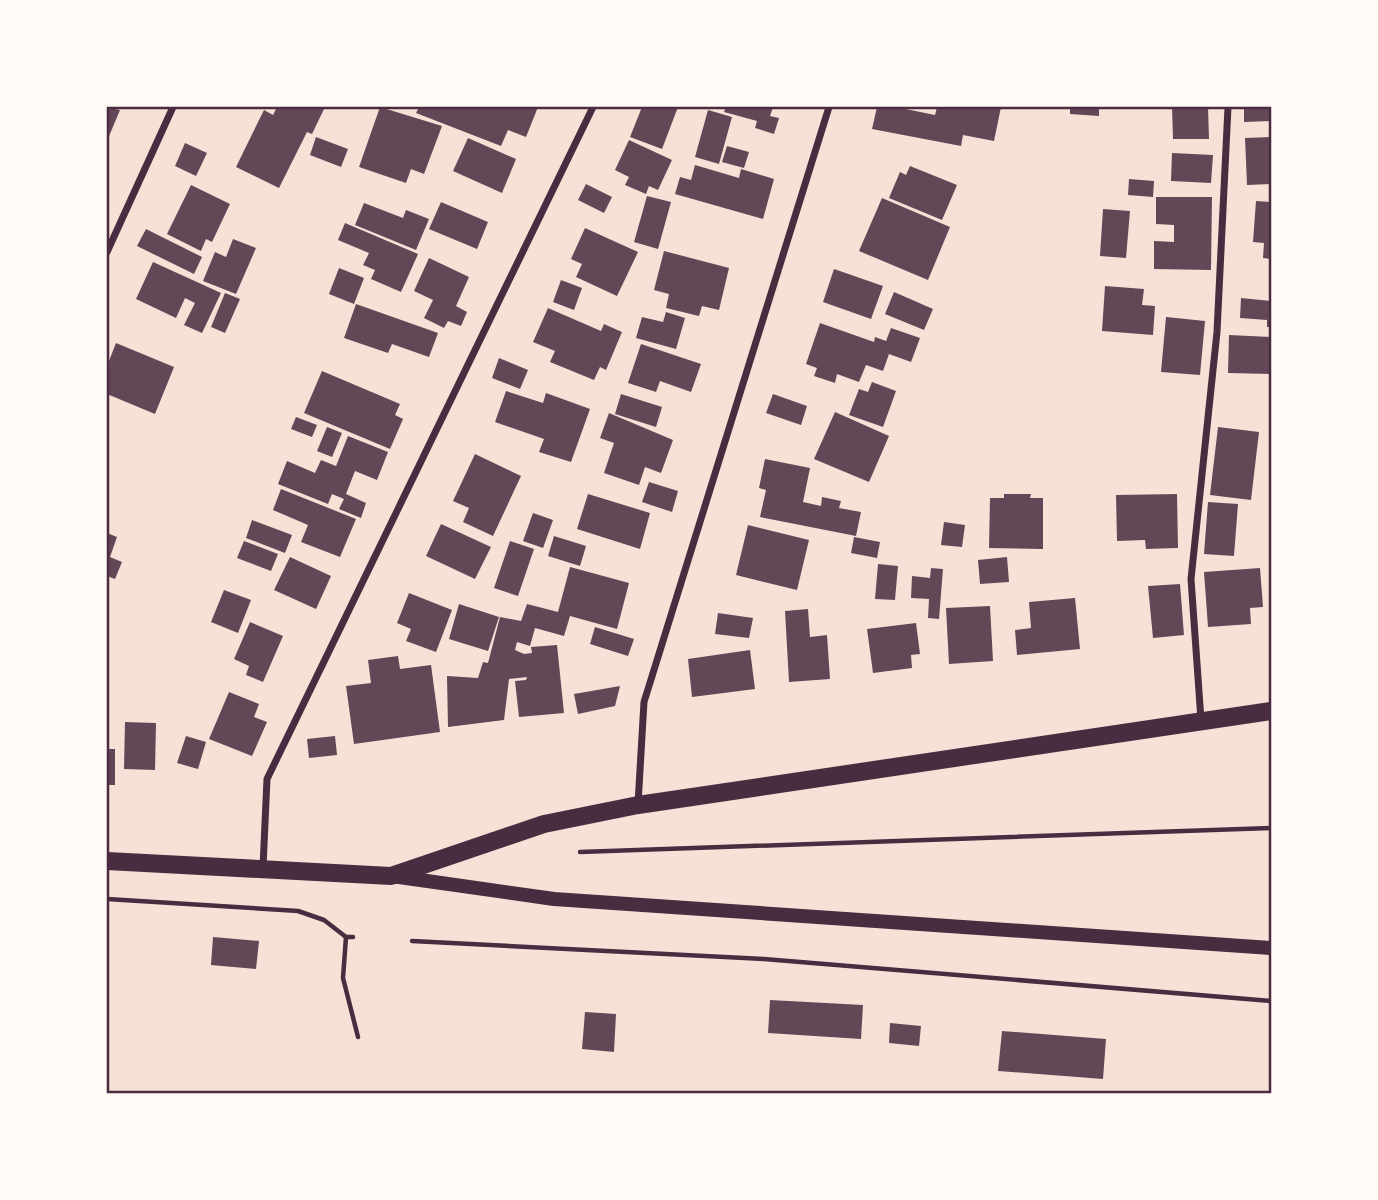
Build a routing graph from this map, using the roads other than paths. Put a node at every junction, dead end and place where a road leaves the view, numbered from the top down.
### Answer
1 (173, 107) edge
2 (593, 107) edge
3 (829, 107) edge
4 (1228, 107) edge
5 (107, 252) edge
6 (1271, 711) edge
7 (1201, 722) junction
8 (638, 805) junction
9 (107, 861) edge
10 (263, 868) junction
11 (391, 876) junction
12 (1271, 948) edge

1 - 5 street
2 - 10 street
3 - 8 street
4 - 7 street
6 - 7 main road
7 - 8 main road
8 - 11 main road
9 - 10 main road
10 - 11 main road
11 - 12 main road

